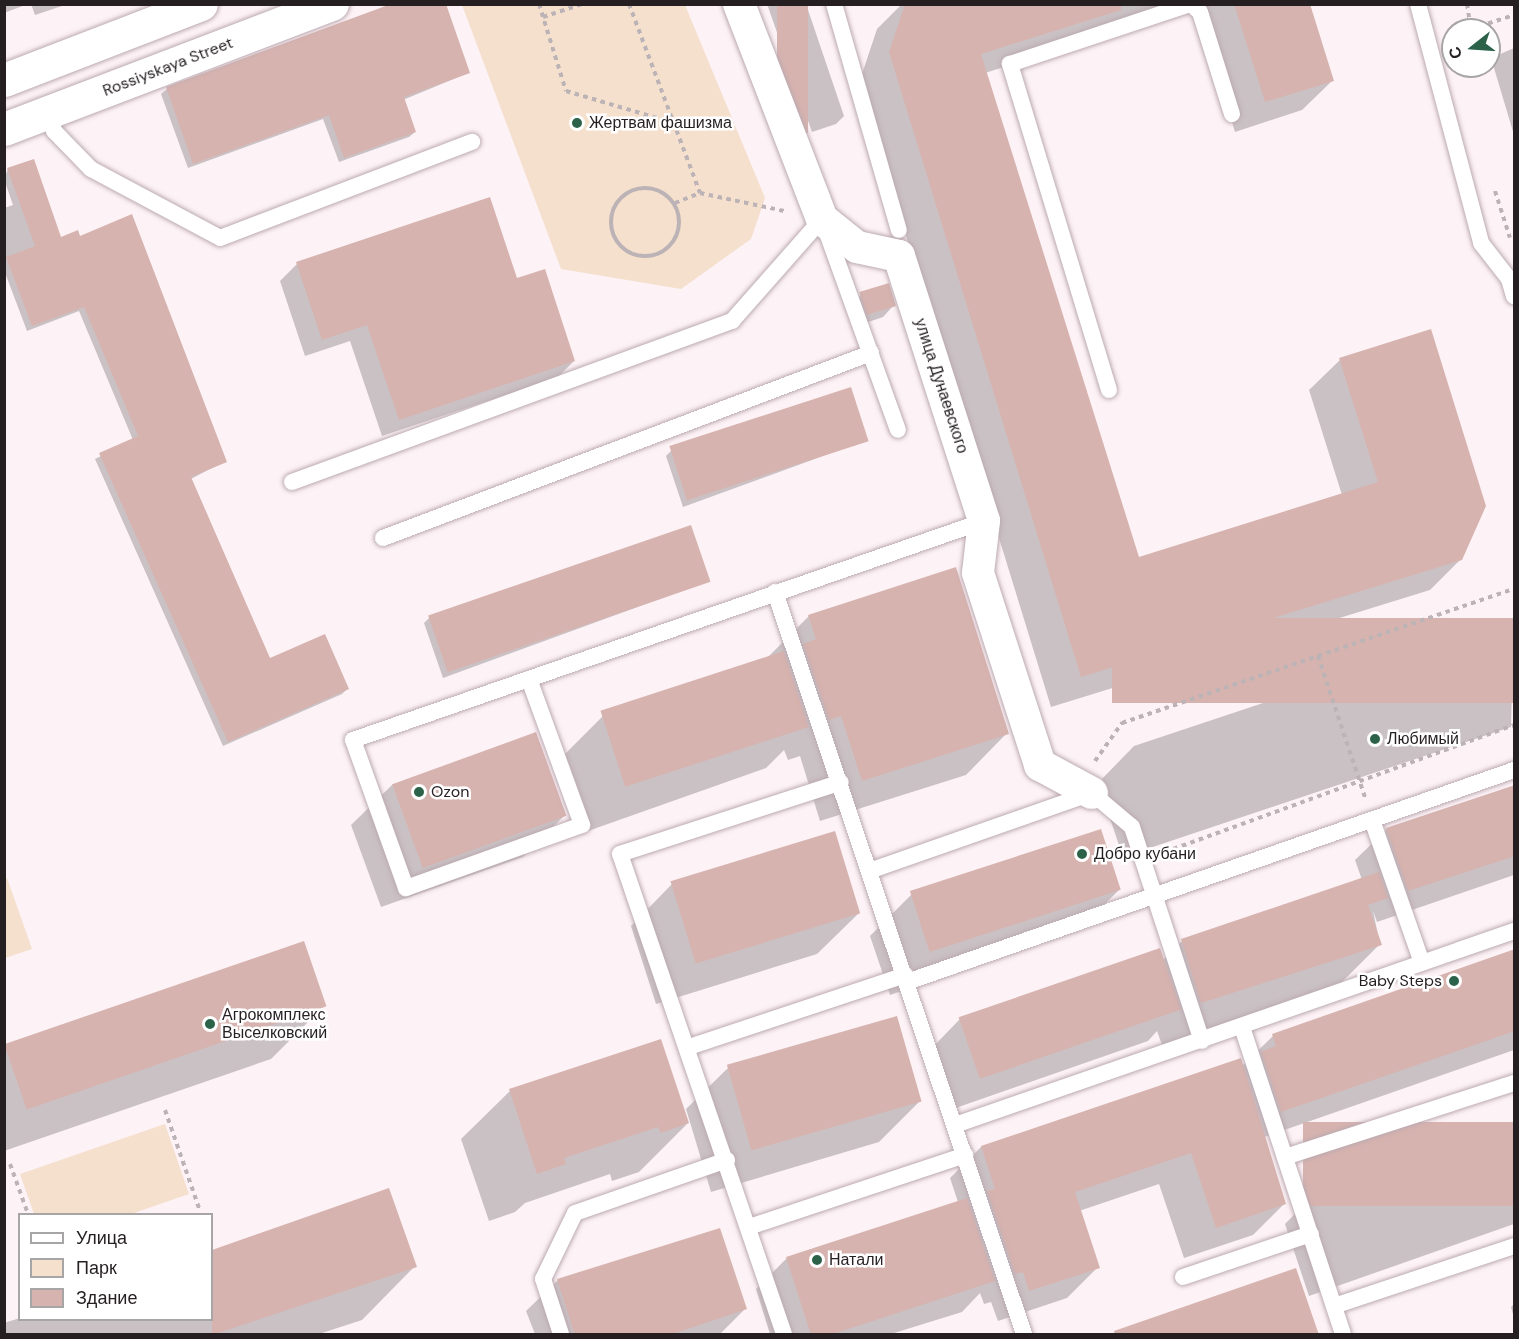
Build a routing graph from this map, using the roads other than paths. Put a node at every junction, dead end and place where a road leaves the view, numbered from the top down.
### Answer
1 (201, 4) edge
2 (332, 4) edge
3 (739, 4) edge
4 (834, 4) edge
5 (1190, 4) edge
6 (1418, 4) edge
7 (4, 80) edge
8 (48, 112) junction
9 (1232, 114) dead end
10 (4, 129) edge
11 (472, 142) dead end
12 (822, 219) junction
13 (899, 230) dead end
14 (1515, 296) edge
15 (871, 353) junction
16 (1108, 390) dead end
17 (898, 430) dead end
18 (292, 482) dead end
19 (984, 521) junction
20 (383, 538) dead end
21 (775, 592) junction
22 (529, 679) junction
23 (1515, 770) edge
24 (841, 782) junction
25 (1081, 787) junction
26 (1372, 820) junction
27 (872, 870) junction
28 (1155, 897) junction
29 (1515, 931) edge
30 (1422, 963) junction
31 (906, 978) junction
32 (1242, 1027) junction
33 (1202, 1041) junction
34 (689, 1047) junction
35 (1515, 1083) edge
36 (955, 1125) junction
37 (965, 1155) junction
38 (1285, 1157) junction
39 (728, 1160) junction
40 (749, 1227) junction
41 (1311, 1234) junction
42 (1515, 1246) edge
43 (1183, 1276) dead end
44 (1334, 1306) junction
45 (561, 1335) edge
46 (784, 1335) edge
47 (1024, 1335) edge
48 (1343, 1335) edge

1 - 7 main road
2 - 8 main road, Rossiyskaya Street
3 - 12 street
4 - 13 lane
5 - 9 lane
5 - 16 lane
6 - 14 lane
8 - 10 main road, Rossiyskaya Street
8 - 11 lane
12 - 15 lane
12 - 18 lane
12 - 19 street, улица Дунаевского
15 - 17 lane
15 - 20 lane
19 - 21 lane
19 - 25 street, улица Дунаевского
21 - 22 lane
21 - 24 lane
22 - 22 lane
23 - 26 lane
24 - 27 lane
24 - 34 lane
25 - 27 lane
25 - 28 lane
26 - 28 lane
26 - 30 lane
27 - 31 lane
28 - 31 lane
28 - 33 lane
29 - 30 lane
30 - 32 lane
31 - 34 lane
31 - 36 lane
32 - 33 lane
32 - 38 lane
33 - 36 lane
34 - 39 lane
35 - 38 lane
36 - 37 lane
37 - 40 lane
37 - 47 lane
38 - 41 lane
39 - 40 lane
39 - 45 lane
40 - 46 lane
41 - 43 lane
41 - 44 lane
42 - 44 lane
44 - 48 lane

